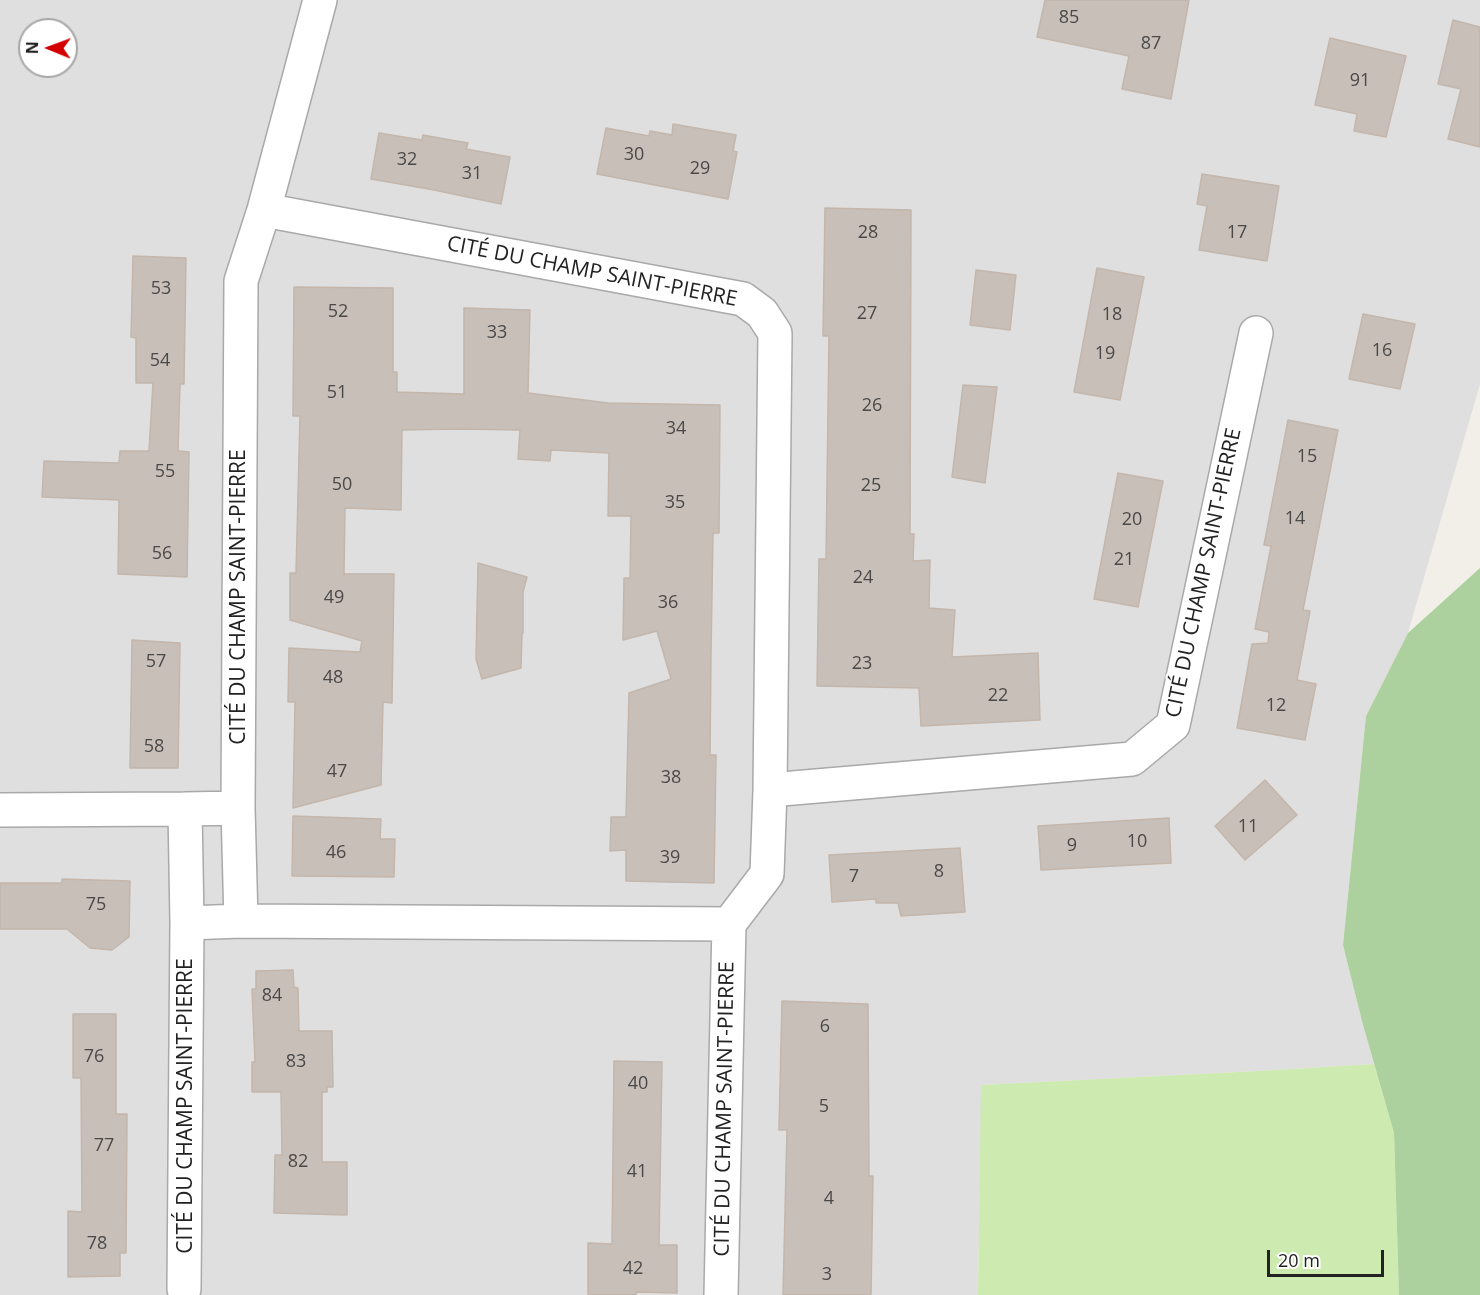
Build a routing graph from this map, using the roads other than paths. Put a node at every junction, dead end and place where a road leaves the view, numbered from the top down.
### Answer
1 (320, 0) edge
2 (264, 210) junction
3 (1256, 333) dead end
4 (770, 790) junction
5 (238, 808) junction
6 (185, 809) junction
7 (0, 810) edge
8 (241, 921) junction
9 (187, 923) junction
10 (729, 924) junction
11 (184, 1289) dead end
12 (721, 1295) edge

1 - 2 street, CITÉ DU CHAMP SAINT-PIERRE
2 - 4 street, CITÉ DU CHAMP SAINT-PIERRE
2 - 5 street, CITÉ DU CHAMP SAINT-PIERRE
3 - 4 street, CITÉ DU CHAMP SAINT-PIERRE
4 - 10 street, CITÉ DU CHAMP SAINT-PIERRE
5 - 6 street
5 - 8 street, CITÉ DU CHAMP SAINT-PIERRE
6 - 7 street
6 - 9 street, CITÉ DU CHAMP SAINT-PIERRE
8 - 9 street
8 - 10 street
9 - 11 street, CITÉ DU CHAMP SAINT-PIERRE
10 - 12 street, CITÉ DU CHAMP SAINT-PIERRE

